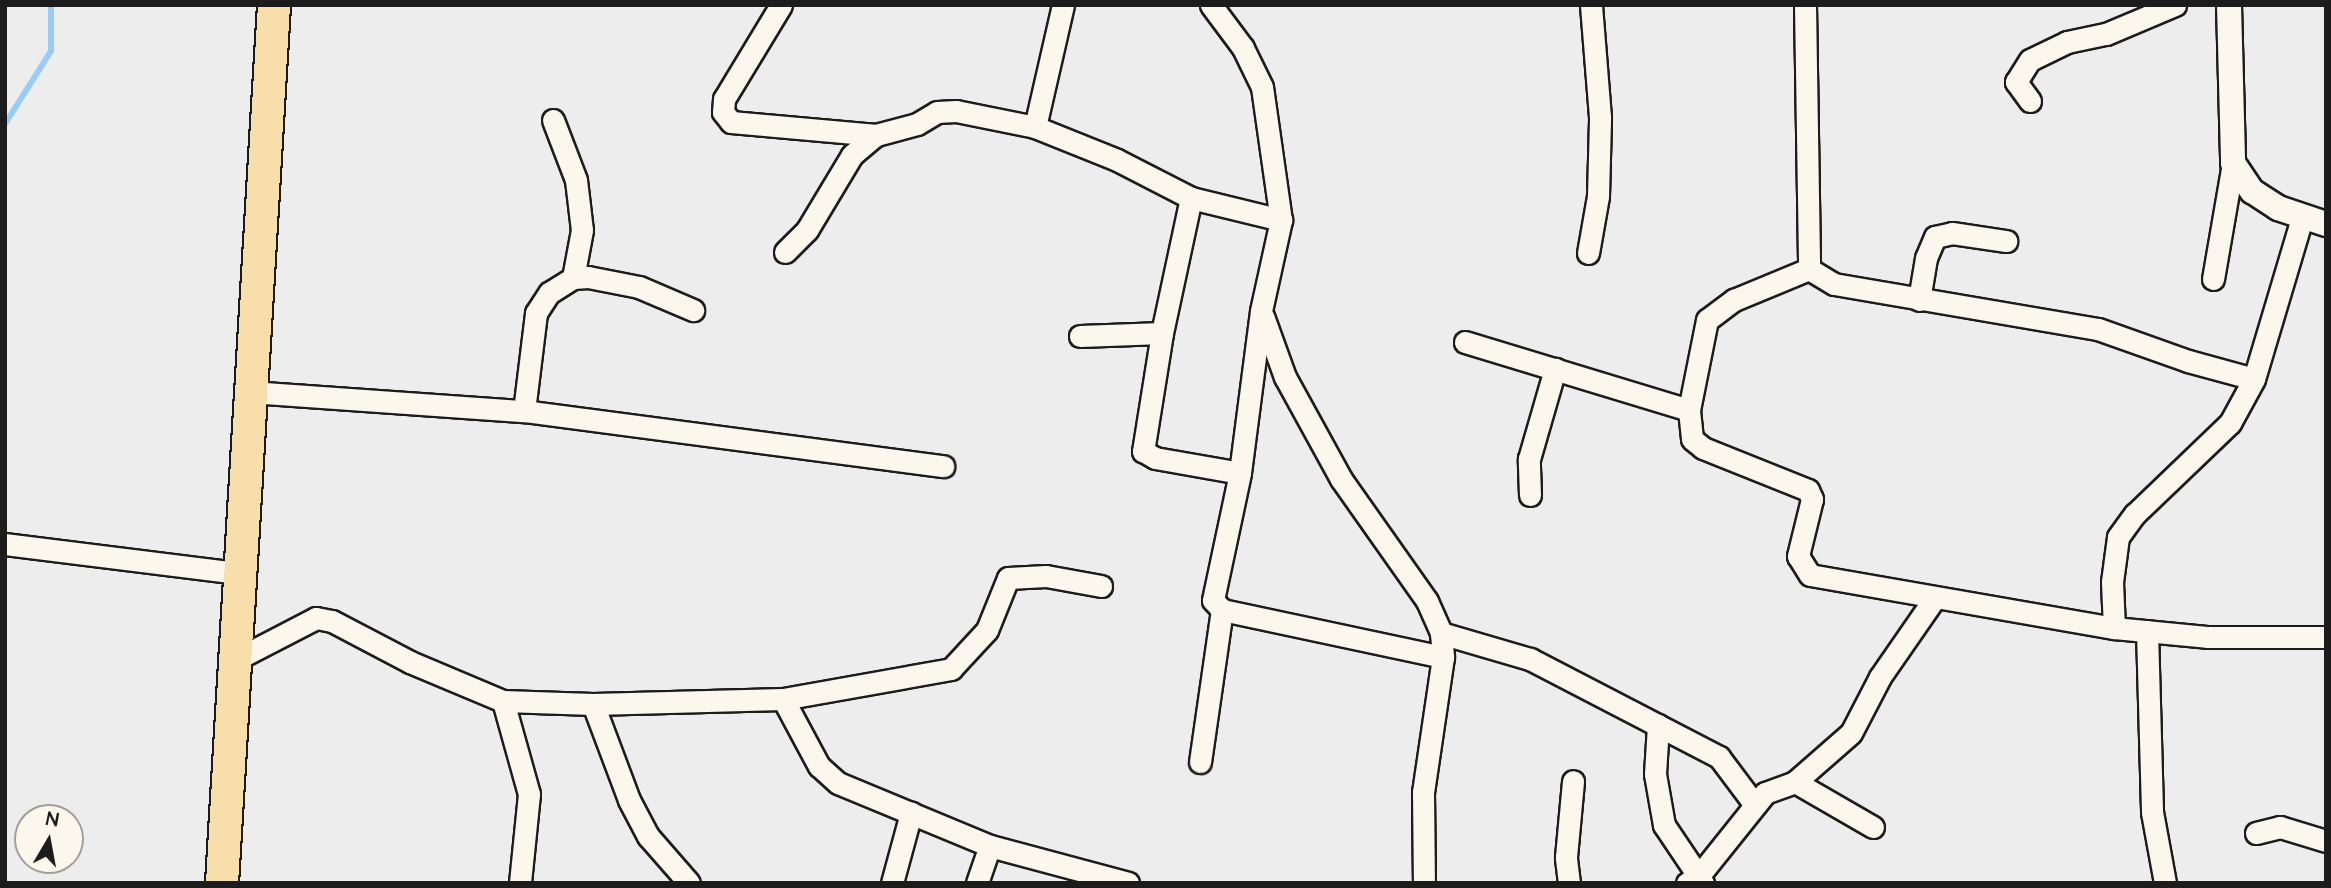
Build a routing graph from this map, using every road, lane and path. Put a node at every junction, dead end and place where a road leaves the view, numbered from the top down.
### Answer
1 (274, 5) edge
2 (780, 5) edge
3 (1063, 5) edge
4 (1211, 5) edge
5 (1591, 5) edge
6 (1805, 5) edge
7 (2175, 5) edge
8 (2229, 5) edge
9 (2030, 101) dead end
10 (553, 120) dead end
11 (1035, 127) junction
12 (876, 135) junction
13 (2232, 163) junction
14 (1191, 198) junction
15 (2302, 218) junction
16 (1280, 220) junction
17 (2326, 224) edge
18 (2007, 241) dead end
19 (785, 252) dead end
20 (1588, 253) dead end
21 (1809, 269) junction
22 (573, 278) junction
23 (2213, 279) dead end
24 (1919, 300) junction
25 (694, 310) dead end
26 (1261, 311) junction
27 (1162, 333) junction
28 (1080, 337) dead end
29 (1465, 342) dead end
30 (1555, 369) junction
31 (2254, 379) junction
32 (250, 392) junction
33 (1689, 410) junction
34 (524, 411) junction
35 (943, 466) dead end
36 (1240, 473) junction
37 (1530, 495) dead end
38 (5, 544) edge
39 (238, 573) junction
40 (1101, 586) dead end
41 (1934, 599) junction
42 (1223, 610) junction
43 (2114, 628) junction
44 (2147, 631) junction
45 (1441, 633) junction
46 (2326, 637) edge
47 (1443, 657) junction
48 (235, 660) junction
49 (783, 699) junction
50 (503, 701) junction
51 (593, 704) junction
52 (1658, 725) junction
53 (1200, 762) dead end
54 (1573, 781) dead end
55 (1795, 782) junction
56 (1755, 805) junction
57 (911, 813) junction
58 (1872, 827) dead end
59 (2256, 833) dead end
60 (2326, 841) edge
61 (990, 846) junction
62 (1696, 881) edge
63 (222, 883) edge
64 (520, 883) edge
65 (689, 883) edge
66 (892, 883) edge
67 (977, 883) edge
68 (1128, 883) edge
69 (1424, 883) edge
70 (1569, 883) edge
71 (2165, 883) edge

1 - 32 main road
2 - 12 street
3 - 11 street
4 - 16 street
5 - 20 street
6 - 21 street
7 - 9 street
8 - 13 street
10 - 22 street
11 - 12 street
11 - 14 street
12 - 19 street
13 - 15 street
13 - 23 street
14 - 16 street
14 - 27 street
15 - 17 street
15 - 31 street
16 - 26 street
18 - 24 street
21 - 24 street
21 - 33 street
22 - 25 street
22 - 34 street
24 - 31 street
26 - 36 street
26 - 45 street
27 - 28 street
27 - 36 street
29 - 30 street
30 - 33 street
30 - 37 street
31 - 43 street
32 - 34 street
32 - 39 main road
33 - 41 street
34 - 35 street
36 - 42 street
38 - 39 street
39 - 48 main road
40 - 49 street
41 - 43 street
41 - 55 street
42 - 47 street
42 - 53 street
43 - 44 street
44 - 46 street
44 - 71 street
45 - 47 street
45 - 52 street
47 - 69 street
48 - 50 street
48 - 63 main road
49 - 51 street
49 - 57 street
50 - 51 street
50 - 64 street
51 - 65 street
52 - 56 street
52 - 62 street
54 - 70 street
55 - 56 street
55 - 58 street
56 - 62 street
57 - 61 street
57 - 66 street
59 - 60 street
61 - 67 street
61 - 68 street

